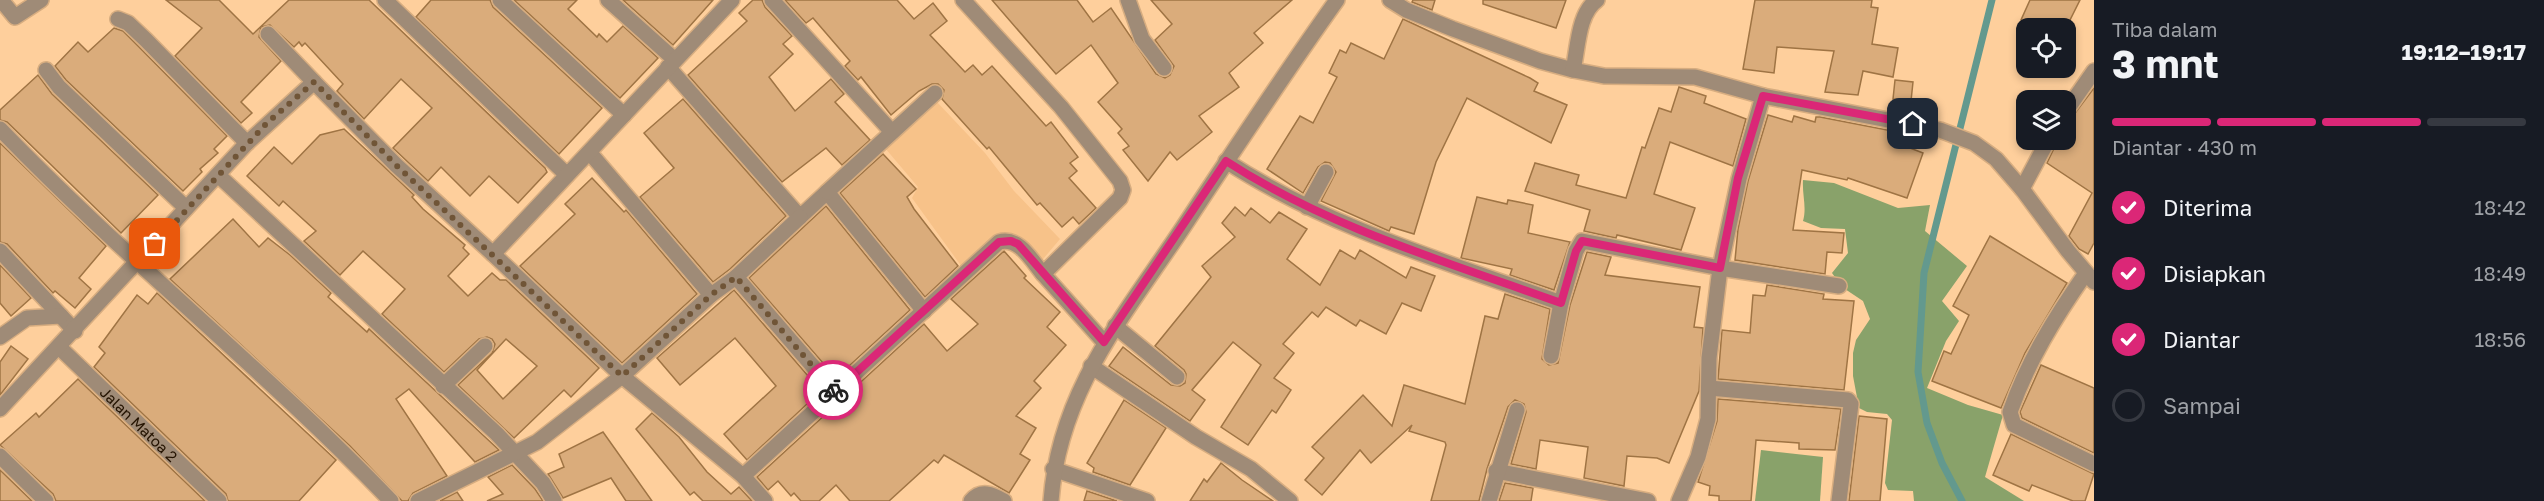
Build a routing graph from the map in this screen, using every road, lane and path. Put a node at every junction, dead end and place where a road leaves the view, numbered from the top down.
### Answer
1 (1, 0) edge
2 (40, 0) edge
3 (385, 0) edge
4 (500, 0) edge
5 (608, 0) edge
6 (772, 0) edge
7 (963, 0) edge
8 (1128, 0) edge
9 (1337, 0) edge
10 (1390, 0) edge
11 (1597, 0) edge
12 (728, 1) edge
13 (118, 19) dead end
14 (268, 34) dead end
15 (672, 63) junction
16 (1164, 68) dead end
17 (46, 70) dead end
18 (1573, 70) junction
19 (2094, 71) edge
20 (314, 82) junction
21 (935, 93) dead end
22 (1763, 96) junction
23 (2076, 97) edge
24 (624, 115) junction
25 (0, 129) edge
26 (892, 132) junction
27 (247, 143) junction
28 (2043, 150) edge
29 (590, 153) junction
30 (1226, 161) junction
31 (1326, 172) dead end
32 (218, 175) junction
33 (567, 175) junction
34 (2022, 189) junction
35 (827, 192) junction
36 (1307, 207) junction
37 (186, 208) junction
38 (800, 216) junction
39 (0, 250) edge
40 (493, 254) junction
41 (140, 262) junction
42 (1720, 268) junction
43 (1043, 274) junction
44 (736, 277) junction
45 (2090, 277) edge
46 (1839, 286) dead end
47 (711, 295) junction
48 (1561, 303) junction
49 (924, 311) junction
50 (61, 316) junction
51 (1115, 326) junction
52 (75, 330) junction
53 (0, 337) edge
54 (1104, 342) junction
55 (485, 346) dead end
56 (59, 347) junction
57 (1551, 356) dead end
58 (1091, 366) junction
59 (622, 376) junction
60 (1177, 377) dead end
61 (442, 386) junction
62 (1709, 387) junction
63 (835, 392) junction
64 (0, 409) edge
65 (1517, 410) dead end
66 (514, 452) junction
67 (0, 456) edge
68 (2094, 464) edge
69 (1053, 469) junction
70 (1497, 471) junction
71 (743, 476) junction
72 (46, 501) edge
73 (219, 501) edge
74 (391, 501) edge
75 (418, 501) edge
76 (554, 501) edge
77 (765, 501) edge
78 (971, 501) edge
79 (1004, 501) edge
80 (1051, 501) edge
81 (1147, 501) edge
82 (1290, 501) edge
83 (1489, 501) edge
84 (1648, 501) edge
85 (1679, 501) edge
86 (1839, 501) edge

1 - 2 street
3 - 33 street
4 - 24 street
5 - 15 street
6 - 26 street
7 - 43 street
8 - 16 street
9 - 30 street
10 - 18 street
11 - 18 street
12 - 15 street
13 - 27 street
14 - 20 street
15 - 24 street
15 - 38 street
17 - 37 street
18 - 22 street
19 - 23 street
20 - 27 street
20 - 40 street
21 - 26 street
22 - 34 street
22 - 42 street
24 - 29 street
25 - 41 street
26 - 35 street
27 - 32 street
28 - 34 street
29 - 33 street
29 - 47 street
30 - 36 street
30 - 51 street
31 - 36 street
32 - 37 street
32 - 61 street
33 - 40 street
34 - 45 street
35 - 38 street
35 - 49 street
36 - 48 street
37 - 41 street
38 - 44 street
39 - 50 street
40 - 59 street
41 - 52 street
41 - 74 street
42 - 46 street
42 - 48 street
42 - 62 street
43 - 49 street
43 - 54 street
44 - 47 street
44 - 63 street
45 - 68 street
47 - 59 street
48 - 57 street
49 - 63 street
50 - 52 street
50 - 53 street
51 - 54 street
51 - 60 street
52 - 56 street
54 - 58 street
55 - 61 street
56 - 64 street
56 - 73 street, Jalan Matoa 2
58 - 69 street
58 - 82 street
59 - 66 street
59 - 71 street
61 - 66 street
62 - 85 street
62 - 86 street
63 - 71 street
65 - 70 street
66 - 75 street
66 - 76 street
67 - 72 street
69 - 80 street
69 - 81 street
70 - 83 street
70 - 84 street
71 - 77 street
78 - 79 street

